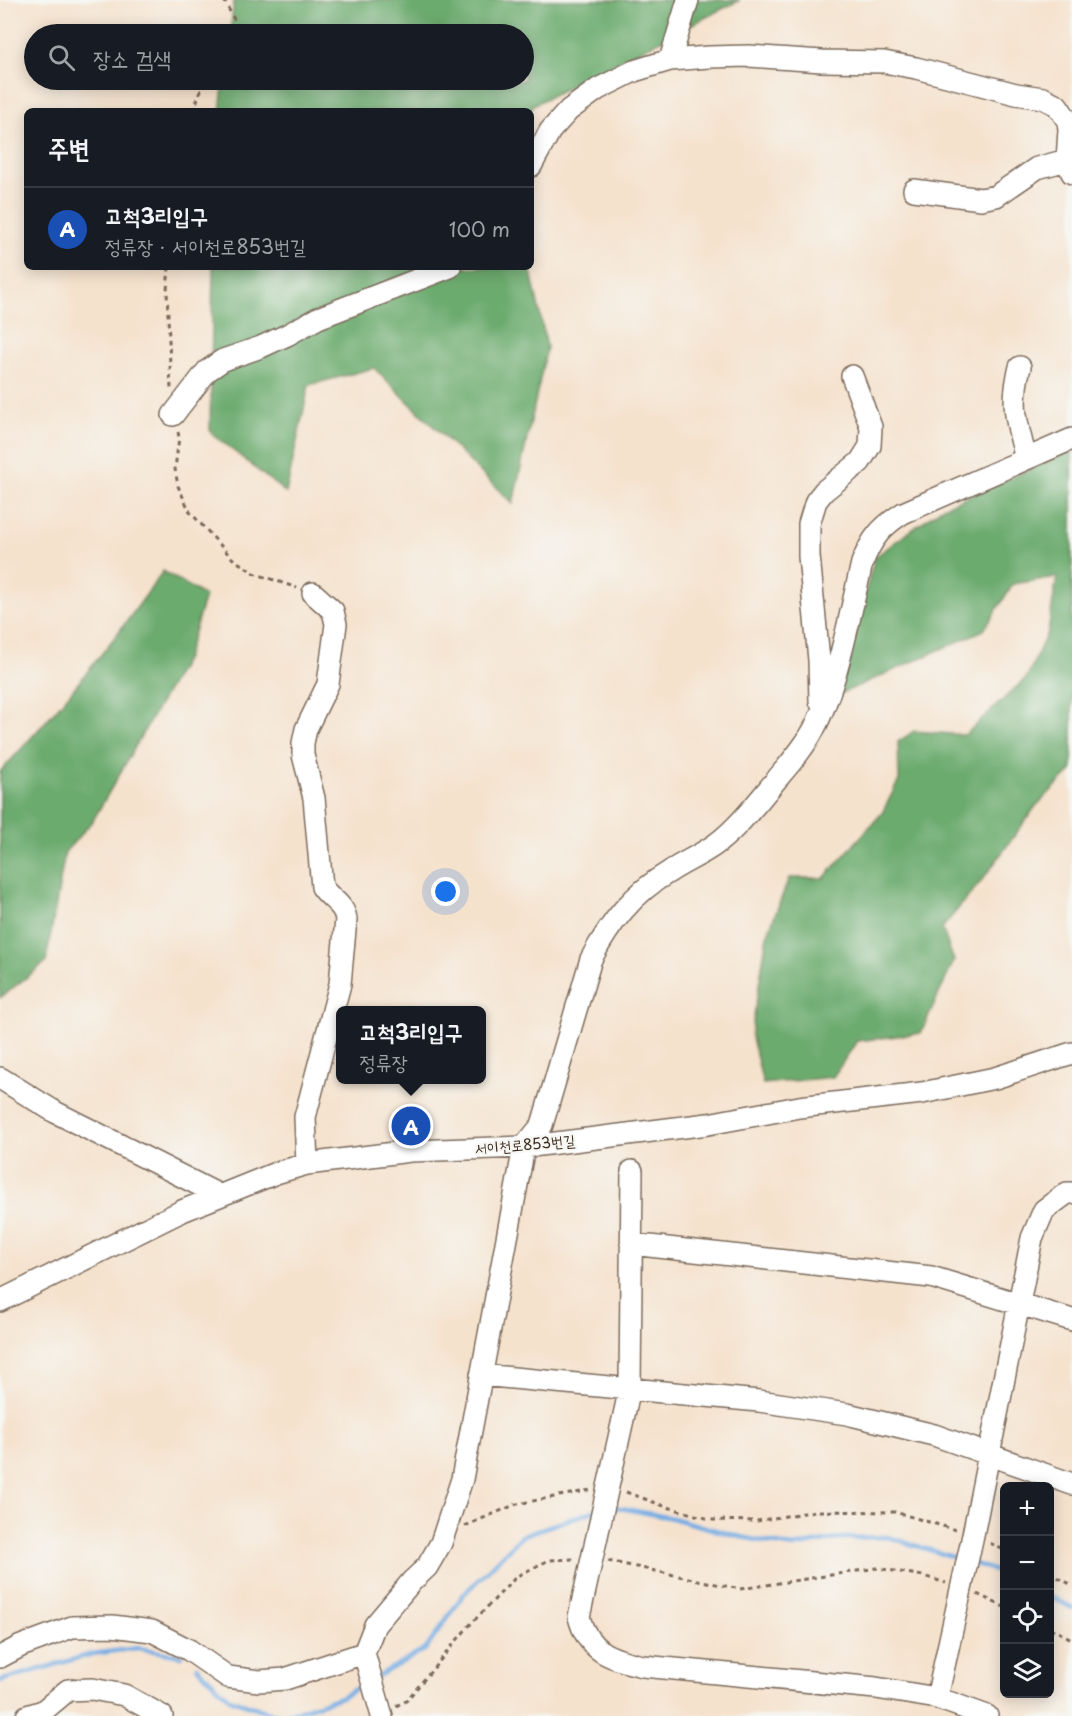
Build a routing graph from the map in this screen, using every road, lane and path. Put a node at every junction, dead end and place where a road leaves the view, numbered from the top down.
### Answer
1 (224, 0) edge
2 (688, 0) edge
3 (236, 24) edge
4 (670, 60) junction
5 (201, 90) edge
6 (195, 108) edge
7 (534, 160) edge
8 (1070, 167) edge
9 (914, 190) dead end
10 (169, 270) edge
11 (442, 270) edge
12 (1020, 367) dead end
13 (852, 376) dead end
14 (174, 415) junction
15 (1072, 439) edge
16 (1026, 459) junction
17 (313, 593) joint
18 (820, 715) junction
19 (1072, 1053) edge
20 (0, 1077) edge
21 (524, 1147) junction
22 (307, 1164) junction
23 (632, 1171) dead end
24 (1072, 1193) edge
25 (219, 1195) junction
26 (631, 1244) junction
27 (0, 1301) edge
28 (1019, 1305) junction
29 (1072, 1320) edge
30 (481, 1375) junction
31 (630, 1388) junction
32 (989, 1455) junction
33 (1072, 1484) edge
34 (607, 1490) junction
35 (444, 1536) junction
36 (973, 1537) junction
37 (1000, 1548) edge
38 (592, 1559) junction
39 (1054, 1575) edge
40 (963, 1580) junction
41 (1072, 1585) edge
42 (1000, 1604) edge
43 (1054, 1630) edge
44 (1072, 1639) edge
45 (0, 1657) edge
46 (365, 1657) junction
47 (937, 1698) junction
48 (380, 1712) edge
49 (27, 1716) edge
50 (162, 1716) edge
51 (987, 1716) edge

1 - 3 path
2 - 4 street
4 - 7 street
4 - 8 street
5 - 6 path
8 - 9 street
10 - 14 path
11 - 14 street
12 - 16 street
13 - 18 street
14 - 17 path
15 - 16 street
16 - 18 street
17 - 22 street
18 - 21 street
19 - 21 street, 서이천로853번길
20 - 25 street
21 - 22 street, 서이천로853번길
21 - 30 street
22 - 25 street, 서이천로853번길
23 - 26 street
24 - 28 street
25 - 27 street, 서이천로853번길
26 - 28 street
26 - 31 street
28 - 29 street
28 - 32 street
30 - 31 street
30 - 35 street
31 - 32 street
31 - 34 street
32 - 33 street
32 - 36 street
34 - 35 path
34 - 36 path
34 - 38 street
35 - 46 street
36 - 37 path
36 - 40 street
38 - 40 path
38 - 47 street
38 - 48 path
39 - 41 path
40 - 42 path
40 - 47 street
43 - 44 path
45 - 46 street
46 - 48 street
47 - 51 street
49 - 50 street

